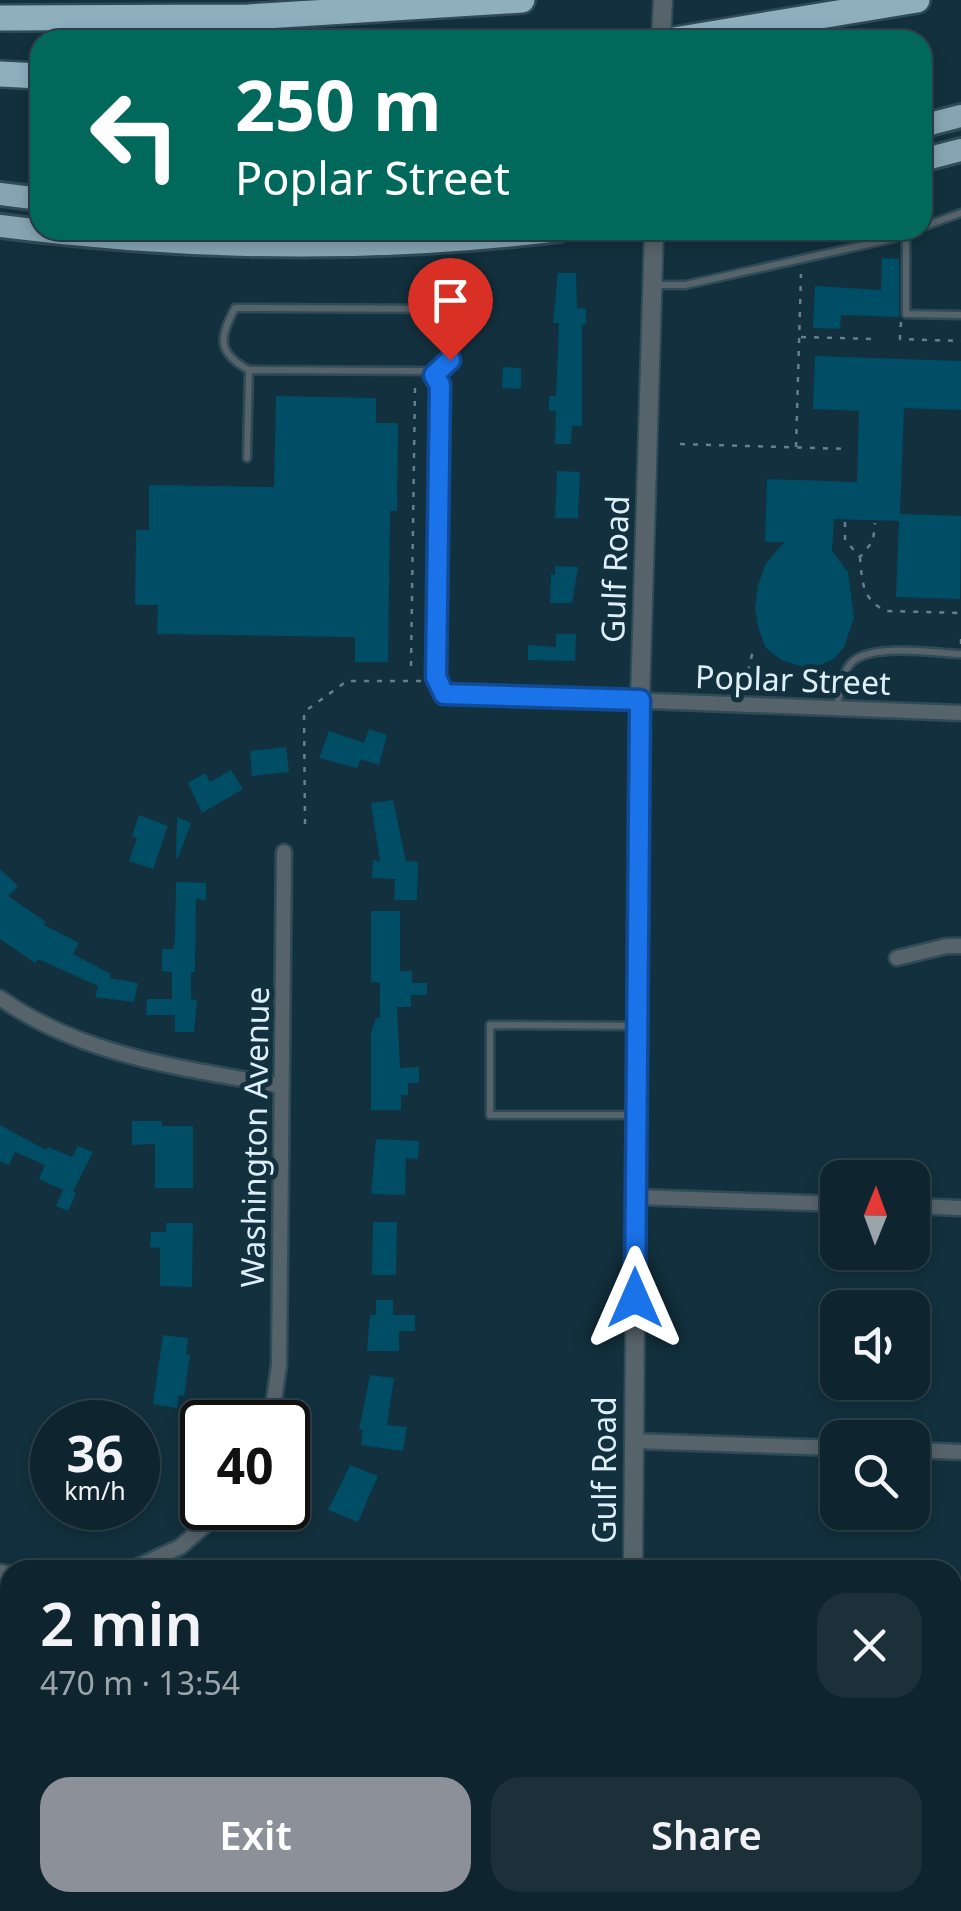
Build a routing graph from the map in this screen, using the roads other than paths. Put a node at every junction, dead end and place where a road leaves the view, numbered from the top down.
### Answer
1 (522, 0) edge
2 (663, 0) edge
3 (917, 0) edge
4 (0, 18) edge
5 (662, 30) edge
6 (735, 30) edge
7 (0, 74) edge
8 (30, 76) edge
9 (961, 116) edge
10 (932, 123) edge
11 (961, 150) edge
12 (932, 157) edge
13 (0, 194) edge
14 (30, 198) edge
15 (961, 213) edge
16 (932, 223) edge
17 (0, 226) edge
18 (30, 229) edge
19 (126, 240) edge
20 (481, 240) edge
21 (654, 240) edge
22 (877, 240) edge
23 (911, 240) edge
24 (652, 285) junction
25 (961, 316) edge
26 (248, 370) junction
27 (434, 375) junction
28 (247, 458) dead end
29 (961, 654) edge
30 (440, 688) joint
31 (640, 700) junction
32 (836, 709) junction
33 (961, 713) edge
34 (284, 852) dead end
35 (961, 946) edge
36 (897, 958) dead end
37 (0, 998) edge
38 (637, 1026) junction
39 (282, 1086) junction
40 (636, 1116) junction
41 (636, 1197) junction
42 (820, 1203) edge
43 (930, 1207) edge
44 (961, 1208) edge
45 (274, 1400) edge
46 (634, 1441) junction
47 (820, 1447) edge
48 (930, 1451) edge
49 (961, 1452) edge
50 (200, 1530) edge
51 (152, 1560) edge
52 (633, 1560) edge

1 - 4 highway
2 - 5 street
3 - 6 highway
7 - 8 highway
9 - 10 highway
11 - 12 highway
13 - 14 highway
15 - 16 lane
17 - 18 highway
19 - 20 highway
21 - 24 street, Gulf Road
22 - 24 lane
23 - 25 lane
24 - 31 street, Gulf Road
26 - 27 lane
26 - 27 lane
26 - 28 lane
27 - 30 lane
29 - 32 lane
30 - 31 street, Poplar Street
31 - 32 street, Poplar Street
31 - 38 street, Gulf Road
32 - 33 street, Poplar Street
34 - 39 street, Washington Avenue
35 - 36 street
37 - 39 street
38 - 40 street, Gulf Road
38 - 40 lane
39 - 45 street, Washington Avenue
40 - 41 street, Gulf Road
41 - 42 street
41 - 46 street, Gulf Road
43 - 44 street
46 - 47 street
46 - 52 street, Gulf Road
48 - 49 street
50 - 51 street

